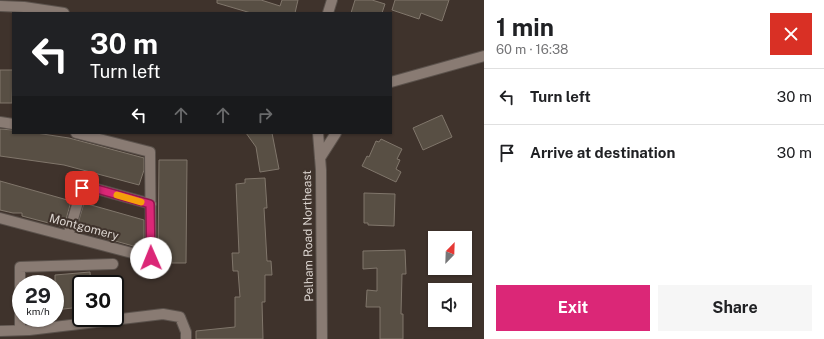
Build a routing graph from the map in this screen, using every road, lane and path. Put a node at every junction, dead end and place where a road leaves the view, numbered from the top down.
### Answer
1 (332, 0) edge
2 (0, 6) edge
3 (57, 12) edge
4 (328, 12) edge
5 (484, 56) edge
6 (392, 82) edge
7 (0, 122) edge
8 (12, 124) edge
9 (80, 134) edge
10 (318, 134) edge
11 (335, 134) edge
12 (320, 158) junction
13 (150, 204) junction
14 (0, 218) edge
15 (68, 236) junction
16 (112, 264) dead end
17 (0, 330) edge
18 (26, 333) edge
19 (186, 339) edge
20 (322, 339) edge

1 - 4 street
2 - 3 street
5 - 6 street
7 - 8 street
9 - 13 street, Montgomery
10 - 12 street, Pelham Road Northeast
11 - 12 street
12 - 20 street, Pelham Road Northeast
13 - 15 street
13 - 15 street, Montgomery
14 - 15 street, Montgomery
16 - 18 street
17 - 18 street
18 - 19 street

